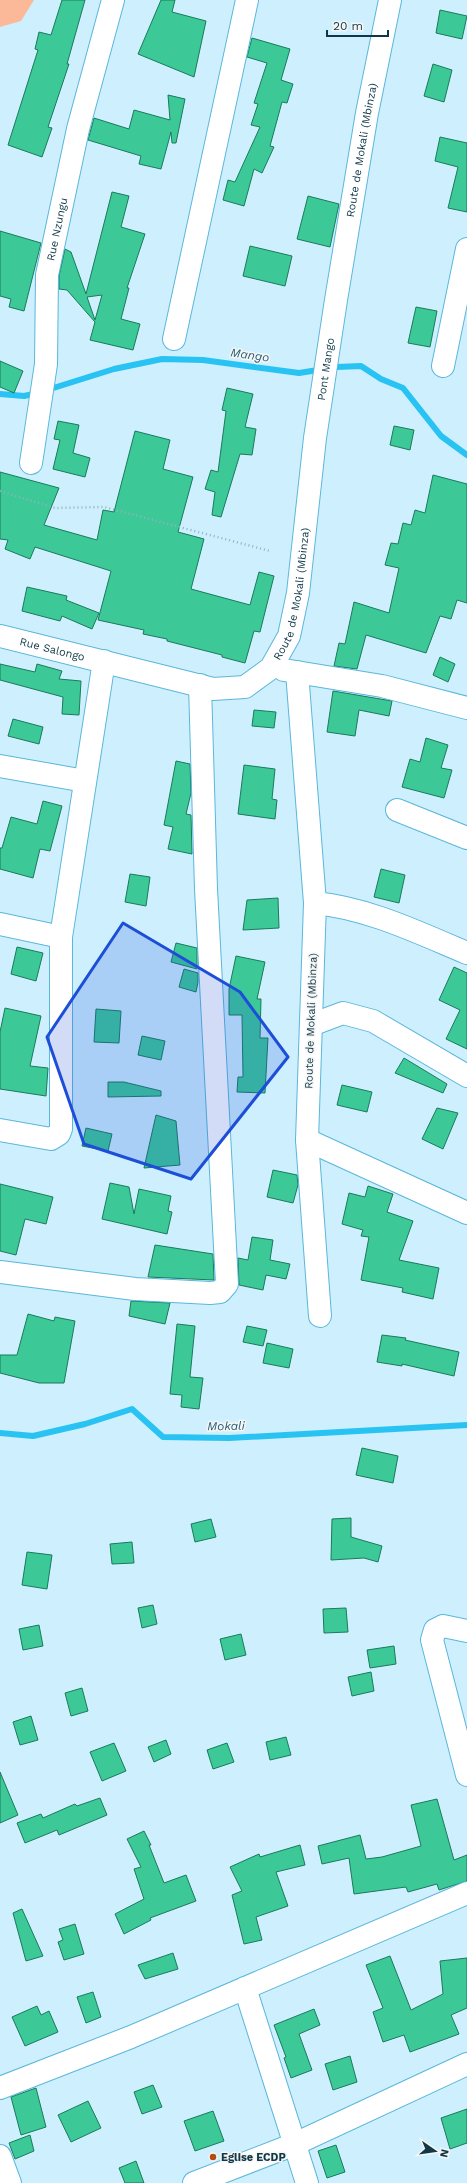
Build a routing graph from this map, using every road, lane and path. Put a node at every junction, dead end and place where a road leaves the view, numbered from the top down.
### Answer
1 (113, 0) edge
2 (247, 0) edge
3 (390, 0) edge
4 (467, 249) edge
5 (336, 300) joint
6 (174, 339) dead end
7 (443, 366) dead end
8 (315, 438) joint
9 (31, 463) dead end
10 (0, 492) edge
11 (270, 551) dead end
12 (0, 636) edge
13 (104, 661) junction
14 (272, 668) junction
15 (297, 672) junction
16 (200, 685) junction
17 (467, 708) edge
18 (0, 766) edge
19 (85, 781) junction
20 (397, 810) dead end
21 (467, 838) edge
22 (315, 903) junction
23 (0, 924) edge
24 (61, 937) junction
25 (467, 953) edge
26 (311, 1025) junction
27 (467, 1076) edge
28 (0, 1130) edge
29 (307, 1140) junction
30 (467, 1213) edge
31 (0, 1272) edge
32 (320, 1316) dead end
33 (467, 1631) edge
34 (465, 1762) edge
35 (467, 1893) edge
36 (245, 1988) junction
37 (467, 2064) edge
38 (0, 2088) edge
39 (295, 2144) junction
40 (0, 2156) edge
41 (10, 2183) edge
42 (194, 2183) edge
43 (307, 2183) edge

1 - 9 street, Rue Nzungu
2 - 6 street
3 - 5 street, Route de Mokali (Mbinza)
4 - 7 street
5 - 8 street, Pont Mango
8 - 14 street, Route de Mokali (Mbinza)
10 - 11 path
12 - 13 street, Rue Salongo
13 - 16 street, Route de Mokali (Mbinza)
13 - 19 street
14 - 15 street
14 - 16 street, Route de Mokali (Mbinza)
15 - 17 street
15 - 22 street, Route de Mokali (Mbinza)
16 - 31 street
18 - 19 street
19 - 24 street
20 - 21 street
22 - 25 street
22 - 26 street, Route de Mokali (Mbinza)
23 - 24 street
24 - 28 street
26 - 27 street
26 - 29 street, Route de Mokali (Mbinza)
29 - 30 street
29 - 32 street, Route de Mokali (Mbinza)
33 - 34 street
35 - 36 street
36 - 38 street
36 - 39 street
37 - 39 street
39 - 42 street
39 - 43 street
40 - 41 street

